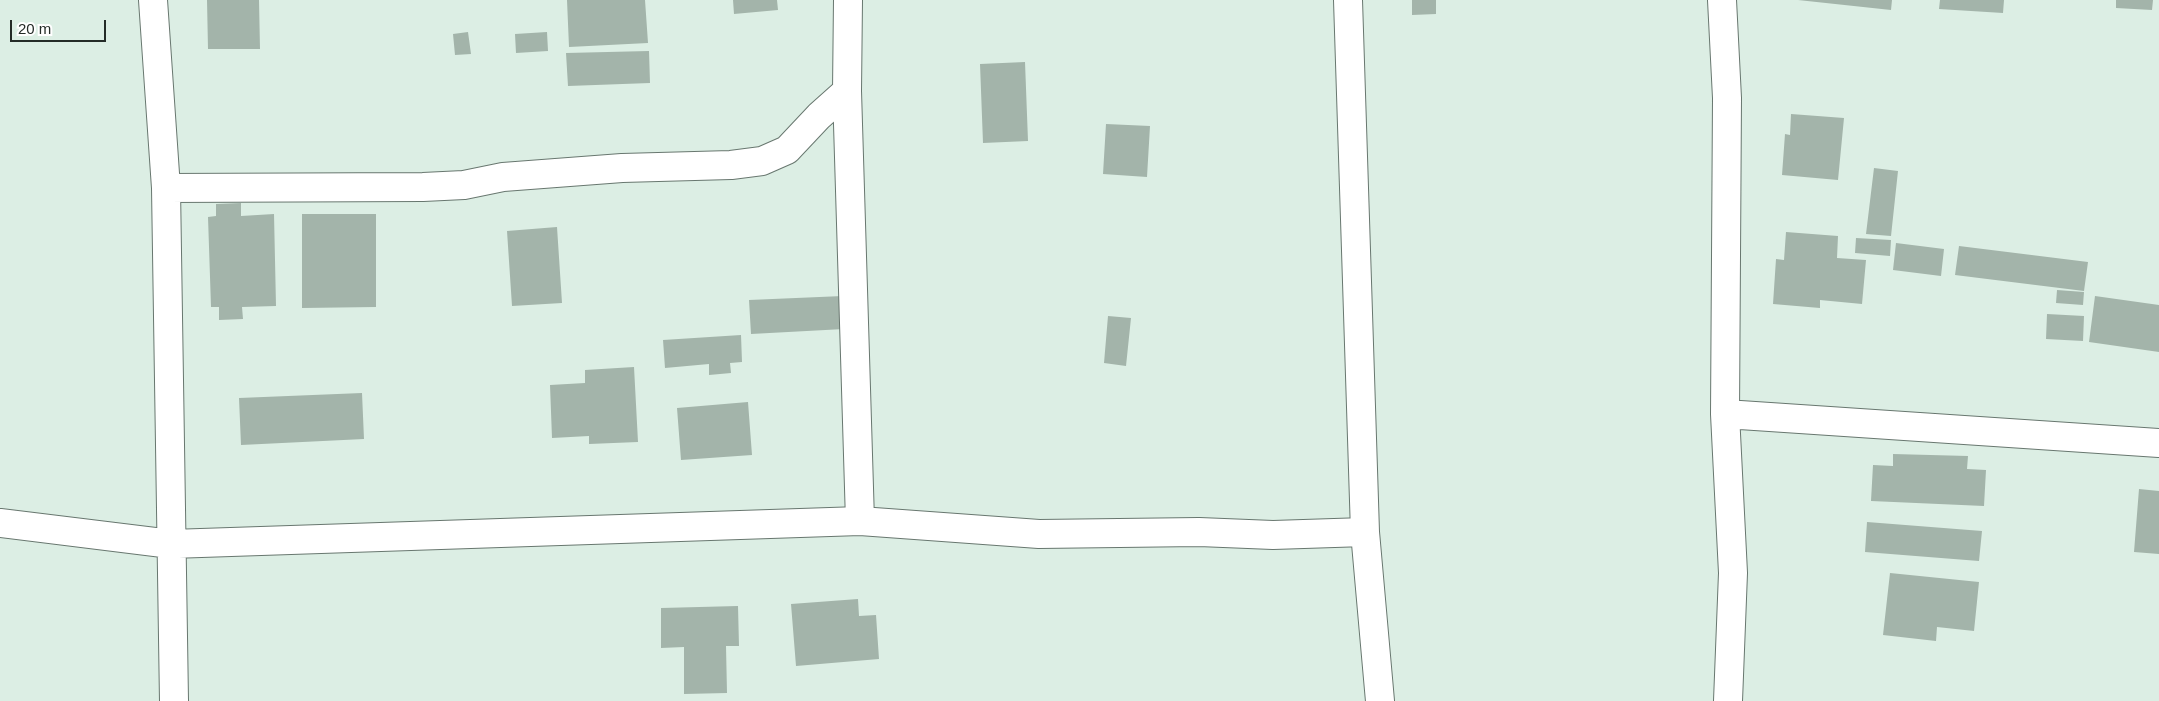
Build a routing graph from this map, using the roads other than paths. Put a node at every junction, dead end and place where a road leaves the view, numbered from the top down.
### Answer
1 (153, 0) edge
2 (848, 0) edge
3 (1348, 0) edge
4 (1722, 0) edge
5 (847, 91) junction
6 (166, 188) junction
7 (1725, 414) junction
8 (2159, 443) edge
9 (860, 522) junction
10 (0, 523) edge
11 (1365, 532) junction
12 (171, 544) junction
13 (174, 701) edge
14 (1380, 701) edge
15 (1728, 701) edge

1 - 6 street
2 - 5 street
3 - 11 street
4 - 7 street
5 - 6 street
5 - 9 street
6 - 12 street
7 - 8 street
7 - 15 street
9 - 11 street
9 - 12 street
10 - 12 street
11 - 14 street
12 - 13 street

